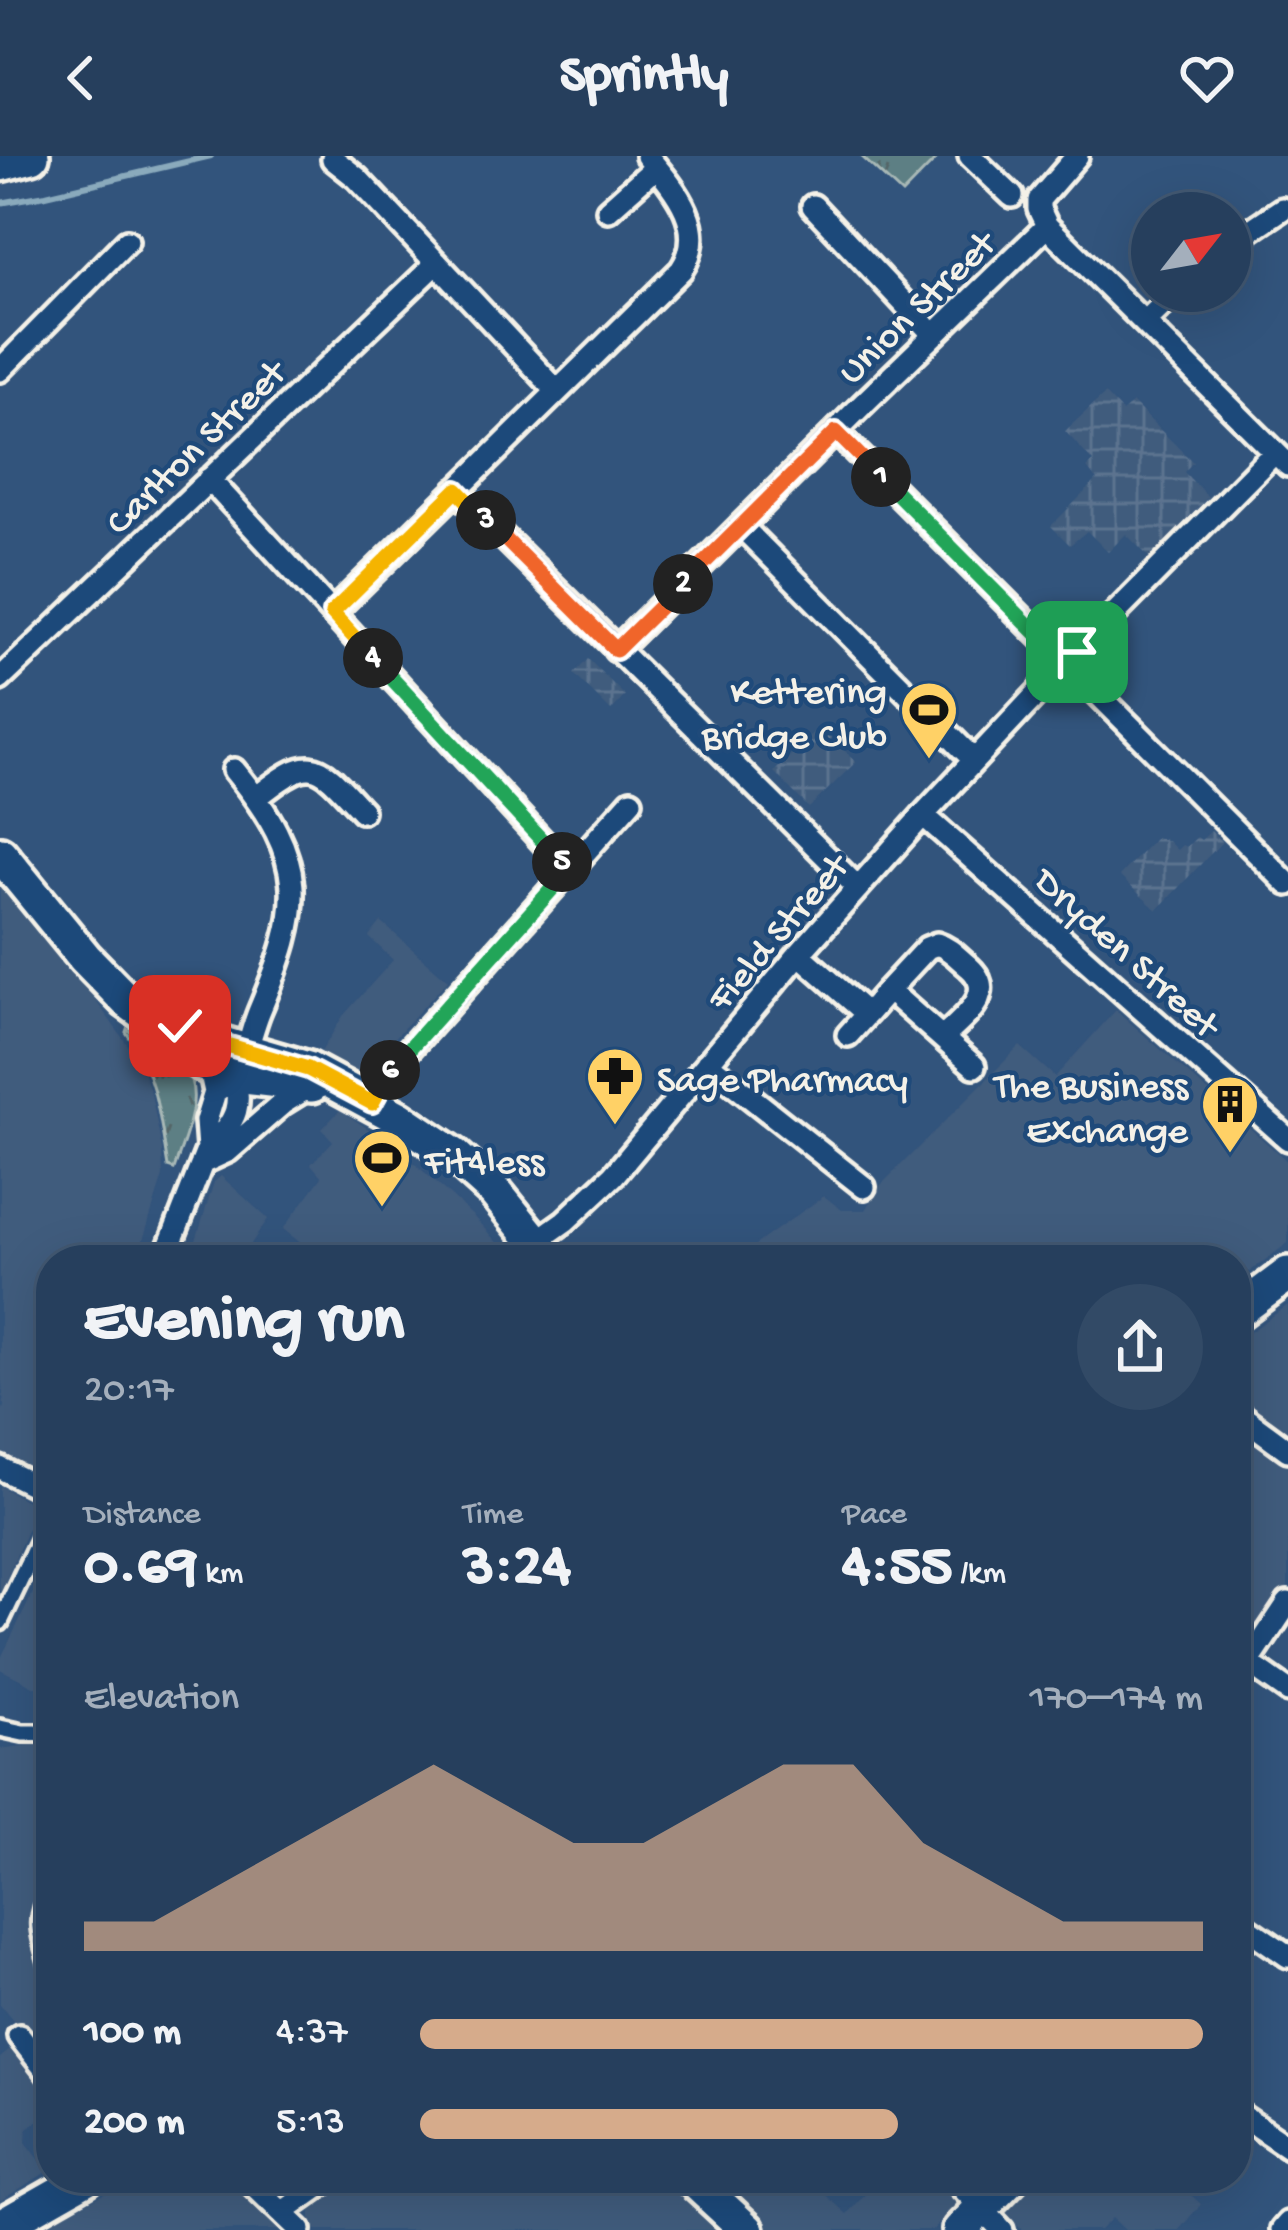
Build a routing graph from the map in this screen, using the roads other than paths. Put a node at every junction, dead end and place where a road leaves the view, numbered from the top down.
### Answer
1 (32, 156) edge
2 (970, 156) edge
3 (1076, 156) edge
4 (333, 159) dead end
5 (651, 161) edge
6 (0, 164) edge
7 (1012, 196) dead end
8 (813, 206) dead end
9 (1282, 208) dead end
10 (608, 210) dead end
11 (1047, 226) junction
12 (1251, 229) edge
13 (127, 241) dead end
14 (437, 263) junction
15 (1155, 312) edge
16 (1145, 322) junction
17 (934, 335) junction
18 (0, 370) edge
19 (557, 391) junction
20 (836, 432) junction
21 (1281, 458) edge
22 (209, 478) junction
23 (457, 490) junction
24 (741, 526) junction
25 (332, 613) junction
26 (616, 650) junction
27 (1066, 663) junction
28 (0, 679) edge
29 (974, 760) junction
30 (234, 770) dead end
31 (256, 798) junction
32 (631, 801) dead end
33 (362, 811) dead end
34 (922, 815) junction
35 (0, 854) edge
36 (569, 870) junction
37 (1287, 881) edge
38 (858, 888) junction
39 (800, 954) junction
40 (888, 990) junction
41 (867, 1014) junction
42 (848, 1035) dead end
43 (943, 1038) junction
44 (707, 1063) junction
45 (223, 1065) junction
46 (974, 1066) dead end
47 (322, 1084) junction
48 (372, 1103) junction
49 (1288, 1139) edge
50 (205, 1156) junction
51 (864, 1187) dead end
52 (170, 1245) edge
53 (539, 1245) edge
54 (547, 1245) edge
55 (1288, 1274) edge
56 (1251, 1302) edge
57 (1251, 1423) edge
58 (1288, 1450) edge
59 (0, 1468) edge
60 (36, 1486) edge
61 (36, 1545) edge
62 (1288, 1604) edge
63 (0, 1622) edge
64 (1251, 1659) edge
65 (1251, 1676) edge
66 (1288, 1691) edge
67 (0, 1728) edge
68 (36, 1733) edge
69 (1251, 1930) edge
70 (1288, 1956) edge
71 (19, 2036) dead end
72 (36, 2058) edge
73 (1251, 2122) edge
74 (1288, 2147) edge
75 (60, 2193) edge
76 (262, 2193) edge
77 (310, 2193) edge
78 (707, 2193) edge
79 (963, 2193) edge
80 (1001, 2193) edge
81 (283, 2212) junction
82 (981, 2222) edge
83 (0, 2227) edge
84 (300, 2230) edge
85 (747, 2230) edge

1 - 6 main road
2 - 7 street
3 - 11 street, Union Street
4 - 14 street
5 - 10 street
5 - 19 street
8 - 17 street
9 - 12 street
11 - 16 street
11 - 17 street, Union Street
13 - 18 street
14 - 19 street
14 - 22 street, Carlton Street
15 - 16 street
16 - 21 street
17 - 20 street, Union Street
19 - 23 street
20 - 24 street, Union Street
20 - 27 street
21 - 27 street, Field Street
22 - 25 street
22 - 28 street, Carlton Street
23 - 25 street
23 - 26 street
24 - 26 street, Union Street
24 - 29 street
25 - 36 street
26 - 38 street
27 - 29 street, Field Street
27 - 37 street
29 - 34 street, Field Street
30 - 31 street
31 - 33 street
31 - 45 street
32 - 36 street
34 - 38 street, Field Street
34 - 49 street, Dryden Street
35 - 45 main road
36 - 48 street
38 - 39 street, Field Street
39 - 41 street
39 - 44 street, Field Street
40 - 41 street
40 - 43 street
40 - 43 street
41 - 42 street
43 - 46 street
44 - 51 street
44 - 54 street, Field Street
45 - 47 main road
45 - 50 street
47 - 48 main road
47 - 50 street
48 - 53 main road
50 - 52 street
55 - 56 main road
57 - 58 street
59 - 60 street
61 - 63 street
62 - 64 street
65 - 66 street
67 - 68 street
69 - 70 street
71 - 72 street
73 - 74 street
75 - 83 main road
76 - 81 street
77 - 81 street
78 - 85 main road
79 - 82 street
80 - 82 main road
81 - 84 street

